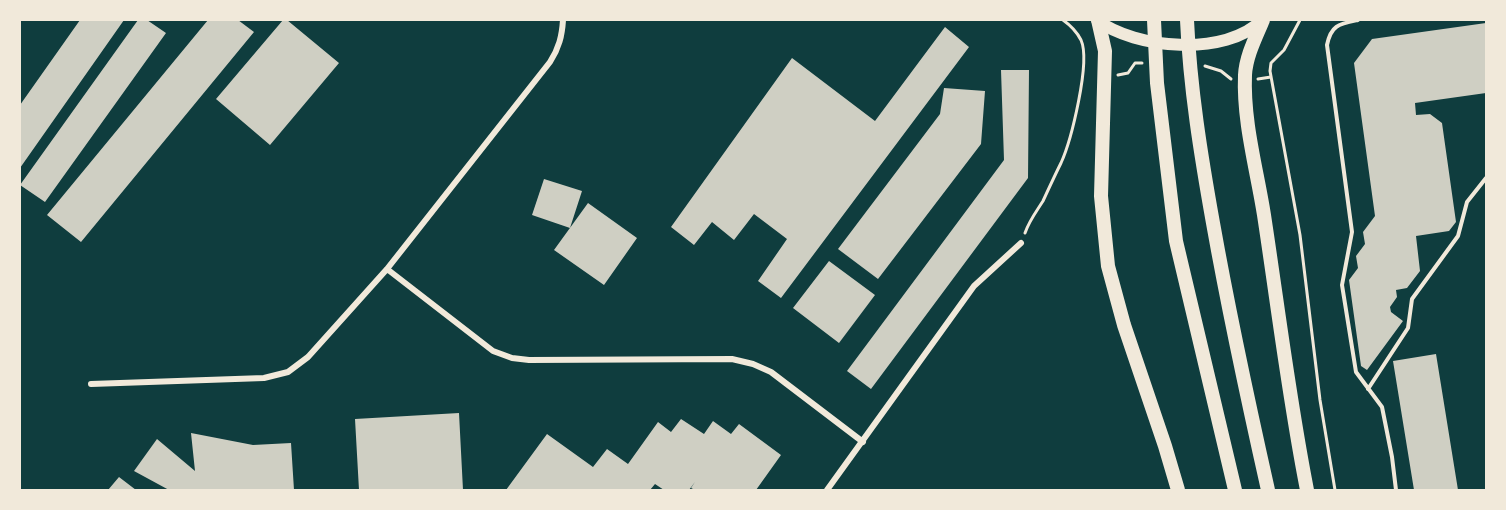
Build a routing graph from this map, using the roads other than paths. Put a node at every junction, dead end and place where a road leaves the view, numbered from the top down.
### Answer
1 (563, 20) edge
2 (1097, 20) edge
3 (1154, 20) edge
4 (1187, 20) edge
5 (1263, 20) edge
6 (1358, 20) edge
7 (1486, 178) edge
8 (1021, 243) road end
9 (387, 269) junction
10 (91, 384) dead end
11 (1368, 389) junction
12 (863, 442) junction
13 (827, 490) edge
14 (1178, 490) edge
15 (1235, 490) edge
16 (1268, 490) edge
17 (1307, 490) edge
18 (1396, 490) edge

1 - 9 street
2 - 5 main road
2 - 14 highway
3 - 15 highway
4 - 16 highway
5 - 17 highway
6 - 11 lane
7 - 11 lane
8 - 12 street
9 - 10 street
9 - 12 street
11 - 18 lane
12 - 13 street

